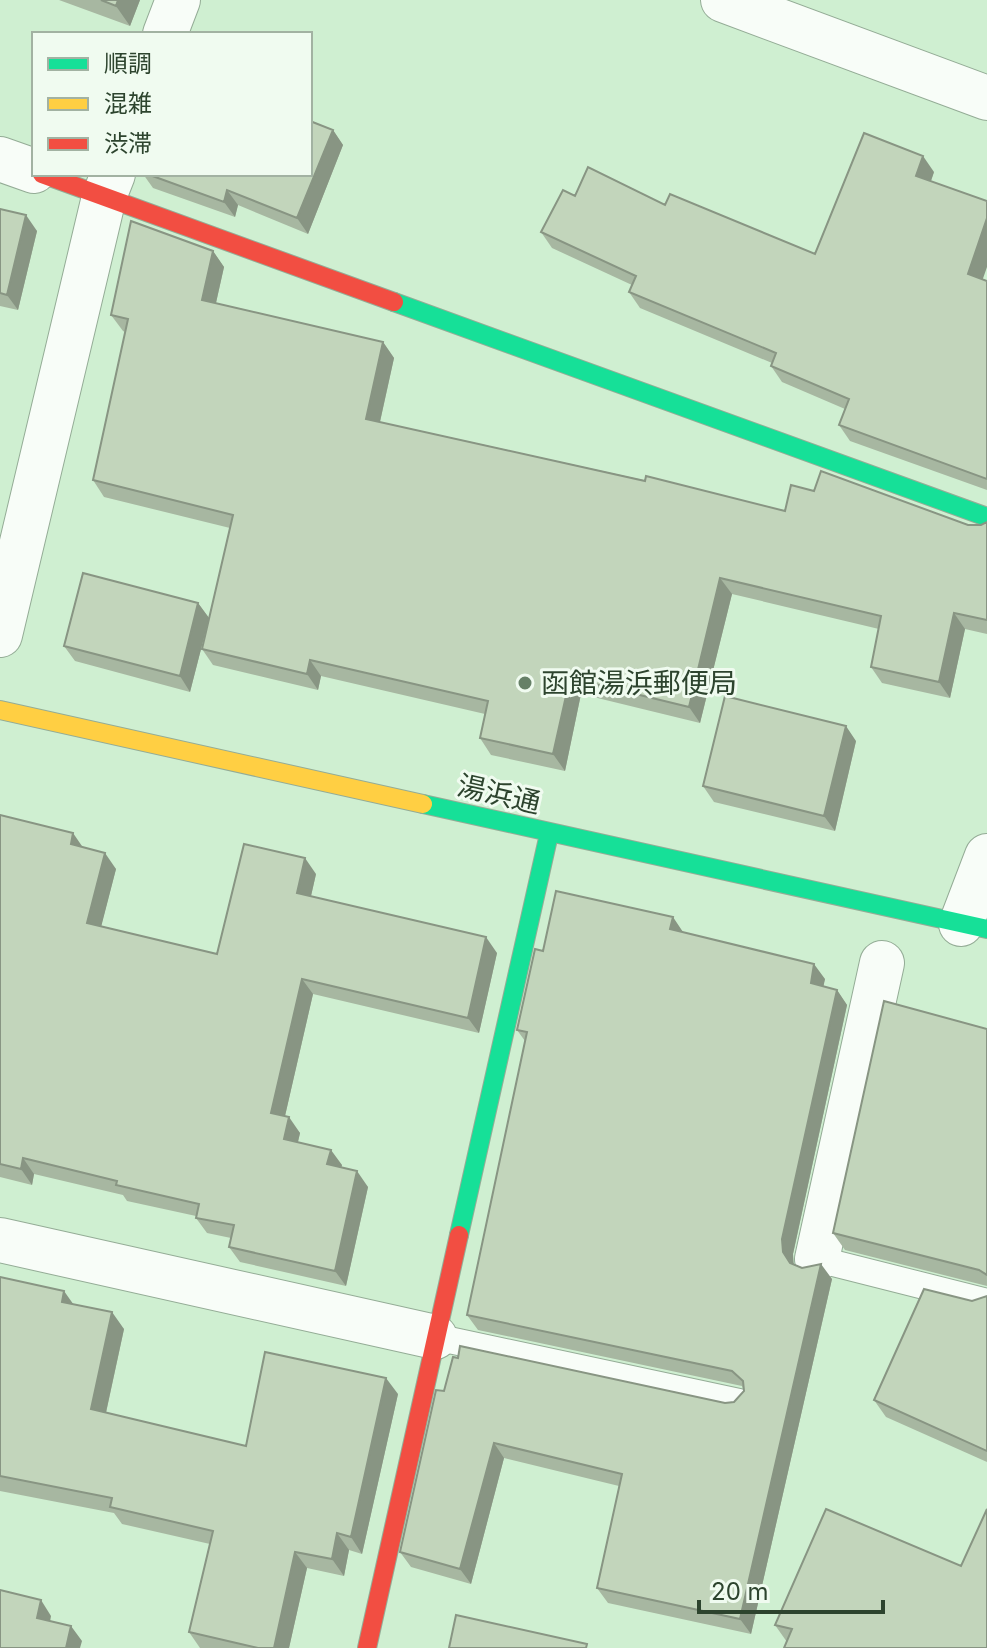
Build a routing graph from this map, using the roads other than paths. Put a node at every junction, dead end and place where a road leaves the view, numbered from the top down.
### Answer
1 (178, 0) edge
2 (723, 0) edge
3 (166, 32) edge
4 (987, 98) edge
5 (0, 159) edge
6 (32, 170) edge
7 (53, 176) edge
8 (109, 186) edge
9 (987, 517) edge
10 (0, 635) edge
11 (0, 710) edge
12 (549, 834) junction
13 (987, 856) edge
14 (974, 926) edge
15 (882, 963) dead end
16 (0, 1240) edge
17 (817, 1259) joint
18 (987, 1302) edge
19 (435, 1337) junction
20 (739, 1402) edge
21 (367, 1648) edge

1 - 3 street
2 - 4 street
5 - 6 street
7 - 8 street
8 - 9 street
8 - 10 street
11 - 12 street, 湯浜通
12 - 14 street, 湯浜通
12 - 19 street
13 - 14 street
15 - 17 street
16 - 19 street
17 - 18 lane
19 - 20 lane
19 - 21 street

